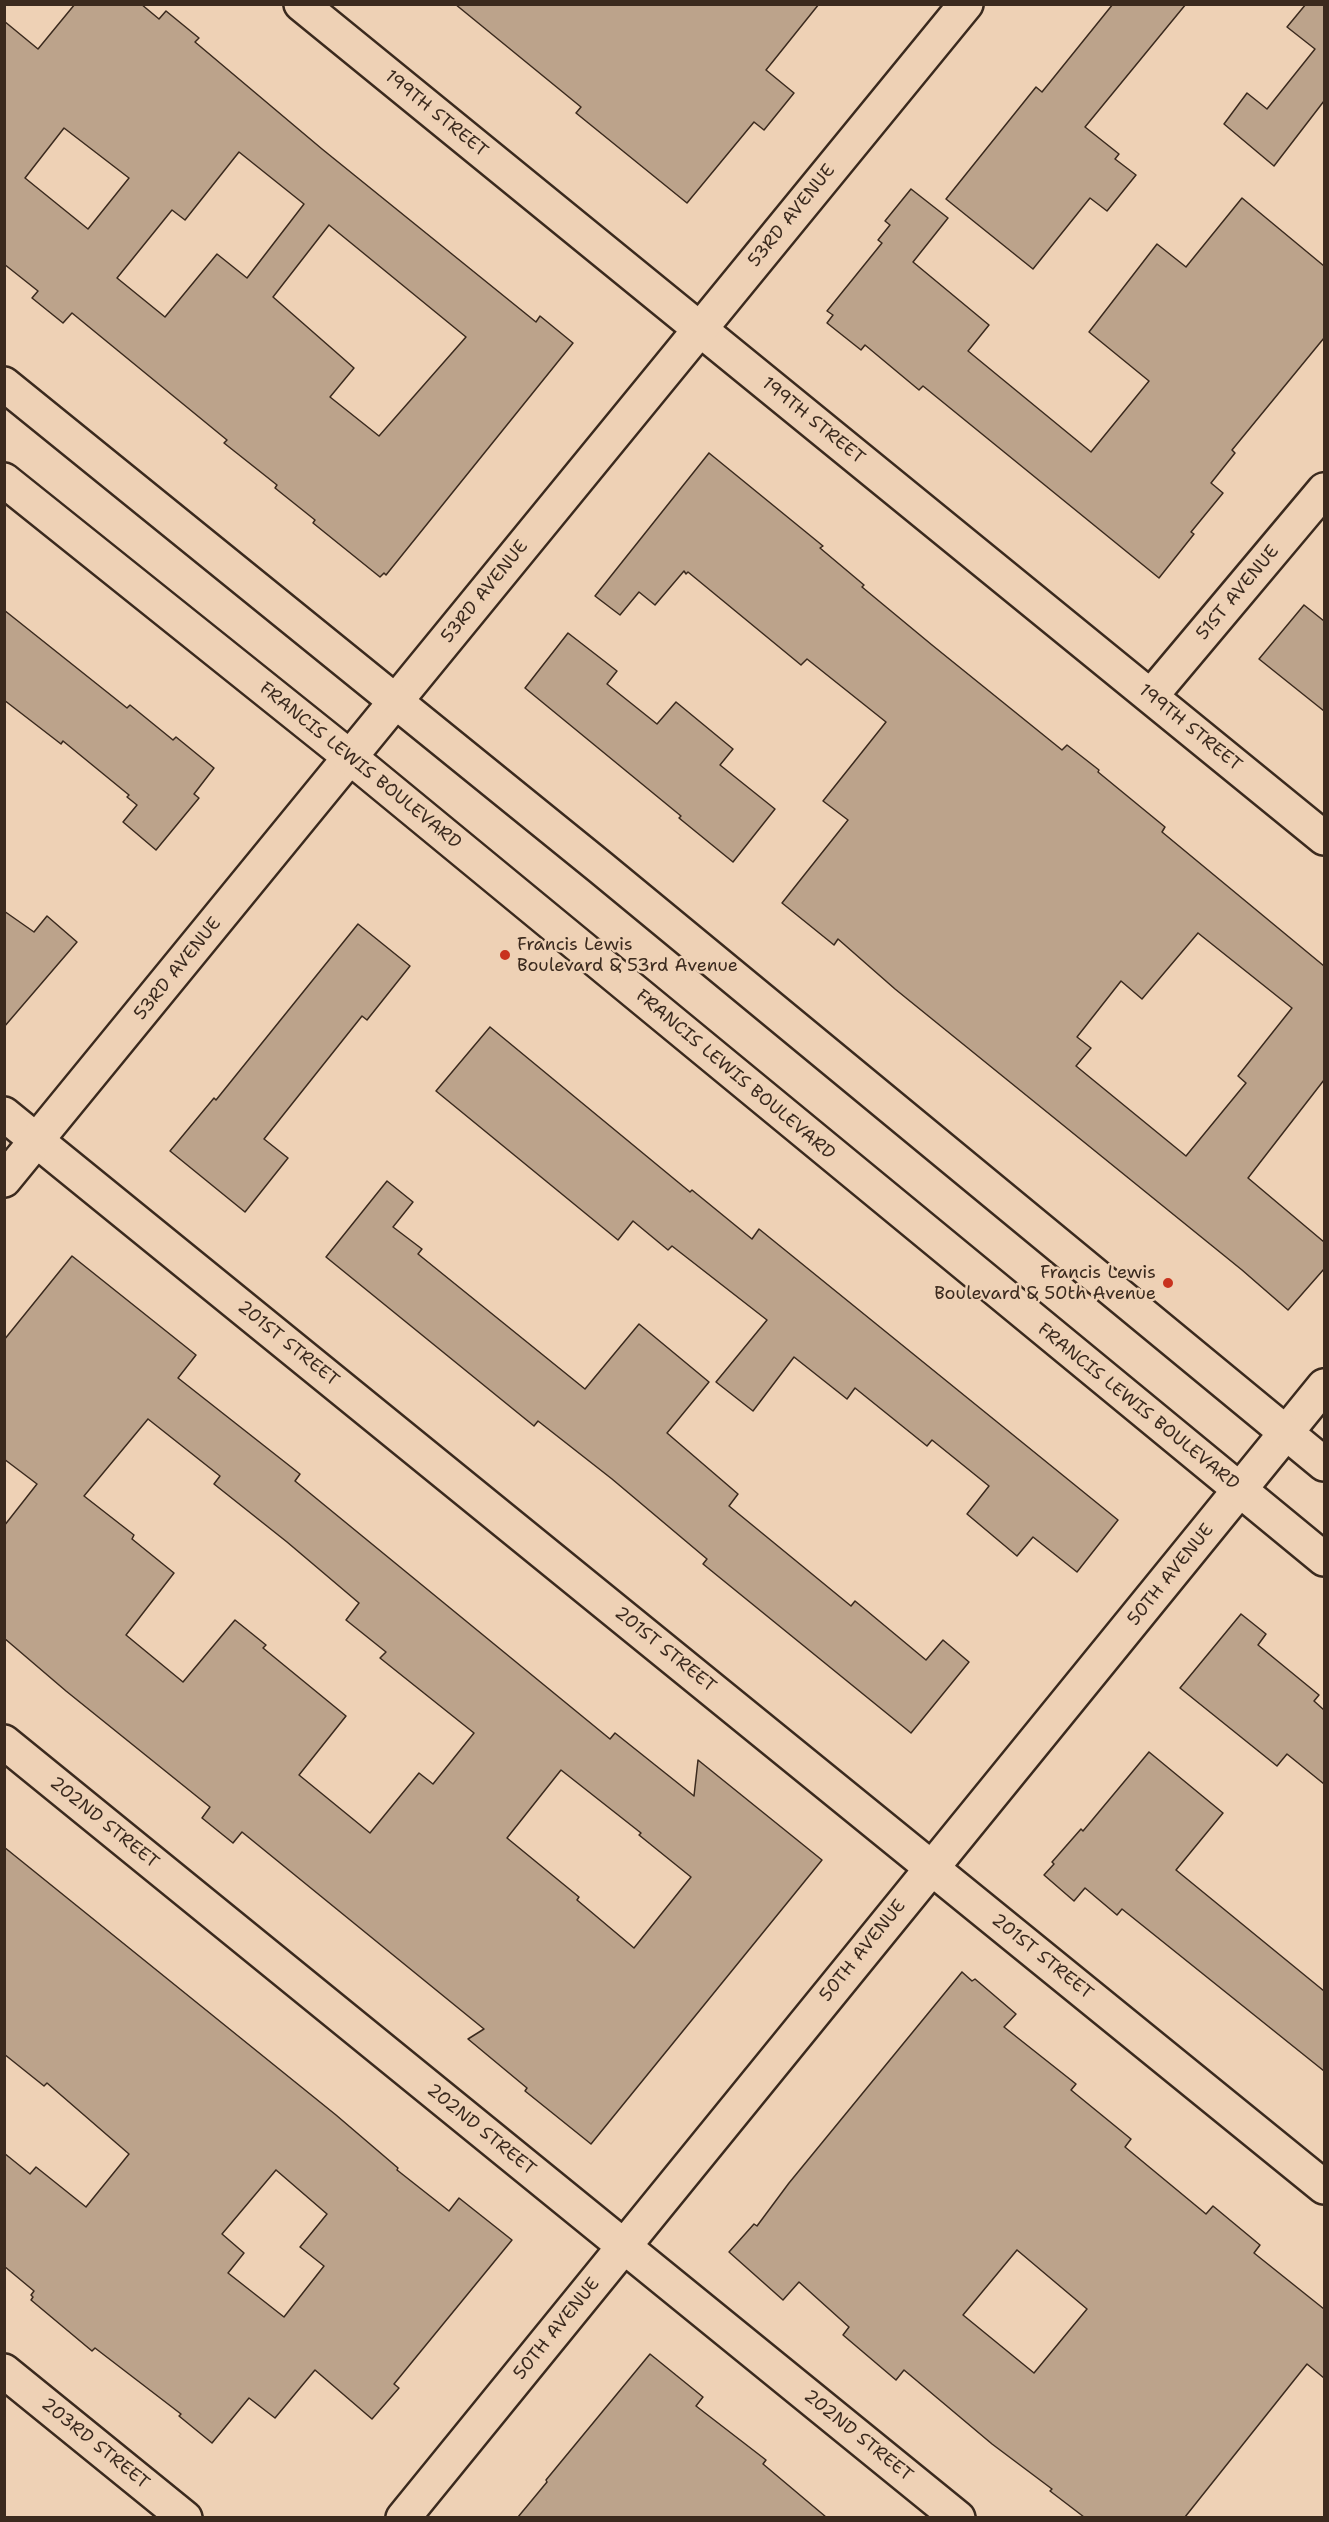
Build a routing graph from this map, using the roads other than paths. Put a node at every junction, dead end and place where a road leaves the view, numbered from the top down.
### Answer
1 (301, 4) edge
2 (966, 4) edge
3 (699, 329) junction
4 (4, 384) edge
5 (4, 480) edge
6 (1324, 490) edge
7 (1151, 696) junction
8 (397, 700) junction
9 (351, 758) junction
10 (1324, 838) edge
11 (4, 1114) edge
12 (37, 1140) junction
13 (4, 1180) edge
14 (1324, 1386) edge
15 (1287, 1433) junction
16 (1324, 1464) edge
17 (1240, 1490) junction
18 (1324, 1559) edge
19 (4, 1742) edge
20 (931, 1867) junction
21 (1324, 2187) edge
22 (624, 2246) junction
23 (4, 2370) edge
24 (185, 2517) edge
25 (403, 2517) edge
26 (958, 2517) edge

1 - 3 street, 199TH STREET
2 - 3 street, 53RD AVENUE
3 - 7 street, 199TH STREET
3 - 8 street, 53RD AVENUE
4 - 8 street
5 - 9 street, FRANCIS LEWIS BOULEVARD
6 - 7 street, 51ST AVENUE
7 - 10 street, 199TH STREET
8 - 9 street, 53RD AVENUE
8 - 15 street
9 - 12 street, 53RD AVENUE
9 - 17 street, FRANCIS LEWIS BOULEVARD
11 - 12 street, 201ST STREET
12 - 13 street, 53RD AVENUE
12 - 20 street, 201ST STREET
14 - 15 street, 50TH AVENUE
15 - 16 street
15 - 17 street, 50TH AVENUE
17 - 18 street, FRANCIS LEWIS BOULEVARD
17 - 20 street, 50TH AVENUE
19 - 22 street, 202ND STREET
20 - 21 street, 201ST STREET
20 - 22 street, 50TH AVENUE
22 - 25 street, 50TH AVENUE
22 - 26 street, 202ND STREET
23 - 24 street, 203RD STREET

